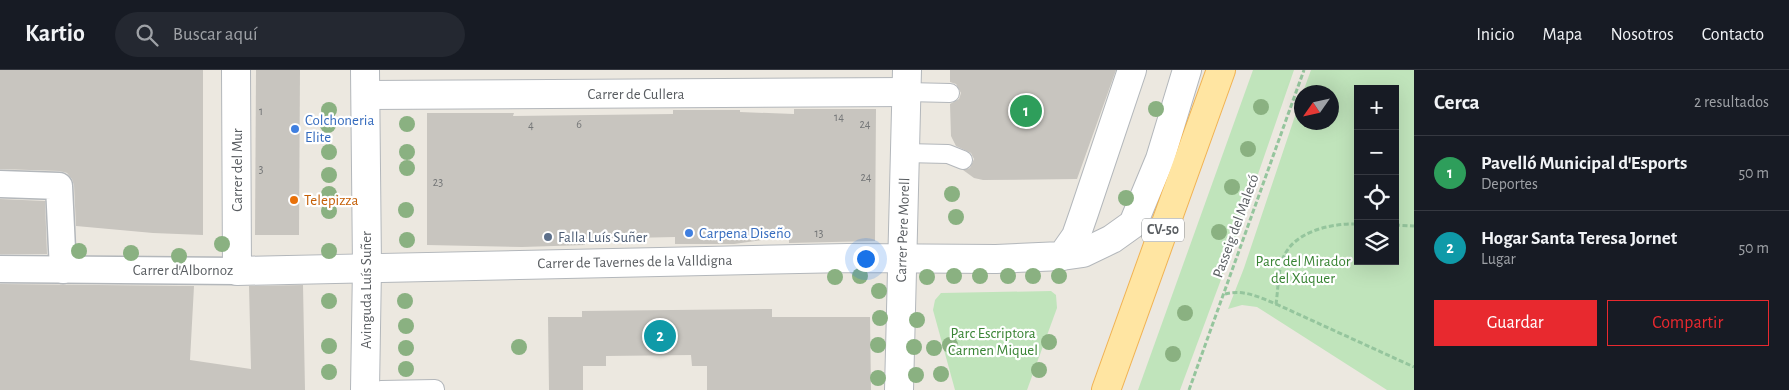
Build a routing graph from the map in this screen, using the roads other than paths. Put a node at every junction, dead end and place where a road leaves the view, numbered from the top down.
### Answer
1 (236, 70) edge
2 (1132, 70) edge
3 (1187, 70) edge
4 (1220, 70) edge
5 (906, 81) edge
6 (365, 82) edge
7 (950, 93) dead end
8 (905, 153) junction
9 (963, 160) dead end
10 (0, 184) edge
11 (1062, 256) junction
12 (903, 260) junction
13 (366, 267) junction
14 (0, 269) edge
15 (63, 270) junction
16 (237, 271) junction
17 (435, 389) edge
18 (365, 390) edge
19 (380, 390) edge
20 (899, 390) edge
21 (1106, 390) edge

1 - 16 street, Carrer del Mur
2 - 11 street
3 - 11 street, Carrer de Tavernes de la Valldigna
4 - 21 main road, CV-50
5 - 6 street, Carrer de Cullera
5 - 7 lane
5 - 8 street, Carrer Pere Morell
6 - 13 street, Avinguda Luís Suñer
8 - 9 lane
8 - 12 street, Carrer Pere Morell
10 - 15 street
11 - 12 street, Carrer de Tavernes de la Valldigna
12 - 13 street, Carrer de Tavernes de la Valldigna
12 - 20 street, Carrer Pere Morell
13 - 16 street, Carrer d'Albornoz
13 - 18 street, Avinguda Luís Suñer
14 - 15 street, Carrer d'Albornoz
15 - 16 street, Carrer d'Albornoz
17 - 19 lane

